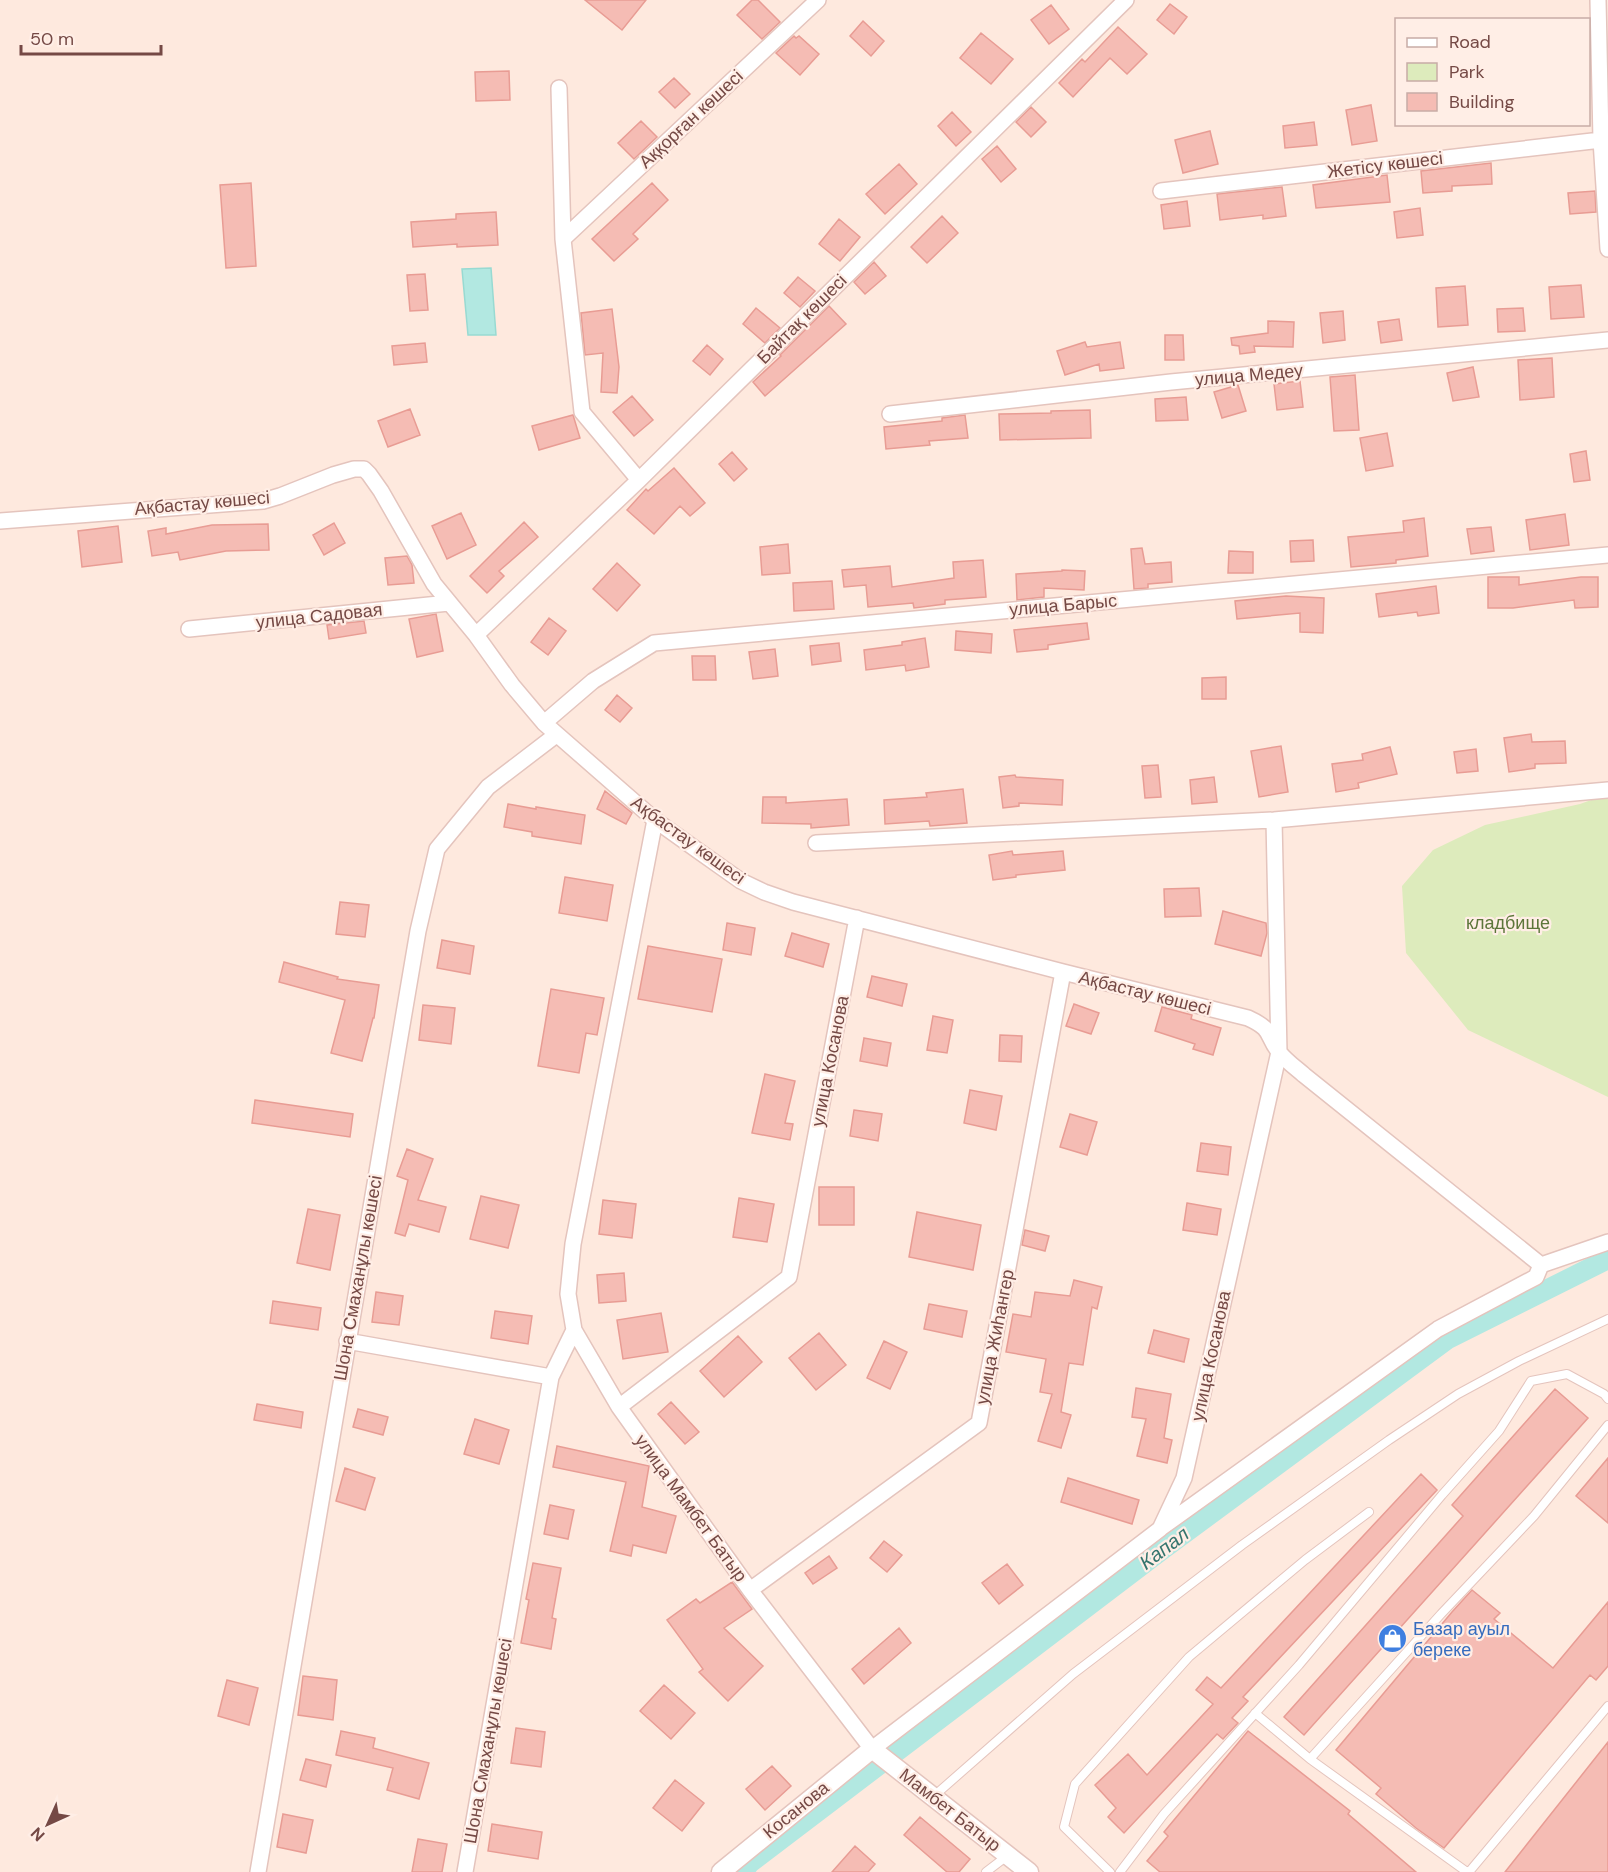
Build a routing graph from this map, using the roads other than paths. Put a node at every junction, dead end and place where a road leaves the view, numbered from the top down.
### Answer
1 (818, 0) edge
2 (1126, 0) edge
3 (1598, 0) edge
4 (558, 88) dead end
5 (1605, 141) edge
6 (1161, 191) dead end
7 (563, 239) junction
8 (1608, 249) edge
9 (1608, 340) edge
10 (890, 414) dead end
11 (639, 480) junction
12 (0, 521) edge
13 (1608, 555) edge
14 (449, 603) junction
15 (189, 629) dead end
16 (476, 635) junction
17 (544, 723) junction
18 (556, 735) junction
19 (1608, 790) edge
20 (655, 820) junction
21 (1274, 820) junction
22 (816, 843) dead end
23 (857, 918) junction
24 (1063, 972) junction
25 (1279, 1052) junction
26 (1608, 1242) edge
27 (1541, 1265) junction
28 (1608, 1319) edge
29 (574, 1330) junction
30 (347, 1341) junction
31 (551, 1377) junction
32 (1607, 1395) edge
33 (619, 1407) junction
34 (1608, 1425) edge
35 (1369, 1512) dead end
36 (1160, 1529) junction
37 (750, 1590) junction
38 (1608, 1706) edge
39 (1255, 1713) junction
40 (872, 1749) junction
41 (1310, 1759) junction
42 (934, 1796) junction
43 (1007, 1856) junction
44 (258, 1872) edge
45 (465, 1872) edge
46 (721, 1872) edge
47 (986, 1872) edge
48 (1029, 1872) edge
49 (1110, 1872) edge
50 (1120, 1872) edge
51 (1468, 1872) edge

1 - 7 street, Аққорған көшесі
2 - 11 street, Байтақ көшесі
3 - 5 street
4 - 7 street
5 - 6 street, Жетісу көшесі
5 - 8 street
7 - 11 street
9 - 10 street, улица Медеу
11 - 16 street, Байтақ көшесі
12 - 14 street, Ақбастау көшесі
13 - 17 street, улица Барыс
14 - 15 street, улица Садовая
14 - 16 street, Ақбастау көшесі
16 - 17 street, Ақбастау көшесі
17 - 18 street, Ақбастау көшесі
18 - 20 street, Ақбастау көшесі
18 - 30 street, Шона Смаханұлы көшесі
19 - 21 street
20 - 23 street, Ақбастау көшесі
20 - 29 street, улица Мамбет Батыр
21 - 22 street
21 - 25 street, улица Косанова
23 - 24 street, Ақбастау көшесі
23 - 33 street, улица Косанова
24 - 25 street, Ақбастау көшесі
24 - 37 street, улица Жиhангер
25 - 27 street, Ақбастау көшесі
25 - 36 street, улица Косанова
26 - 27 street
27 - 36 street
28 - 42 lane
29 - 31 street, Шона Смаханұлы көшесі
29 - 33 street, улица Мамбет Батыр
30 - 31 street
30 - 44 street, Шона Смаханұлы көшесі
31 - 45 street, Шона Смаханұлы көшесі
32 - 39 lane
33 - 37 street, улица Мамбет Батыр
34 - 41 lane
35 - 49 lane
36 - 40 street, улица Косанова
37 - 40 street, улица Мамбет Батыр
38 - 51 lane
39 - 41 lane
39 - 50 lane
40 - 42 street, Мамбет Батыр
40 - 46 street, Косанова
41 - 51 lane
42 - 43 street, Мамбет Батыр
43 - 47 lane
43 - 48 street, Мамбет Батыр

